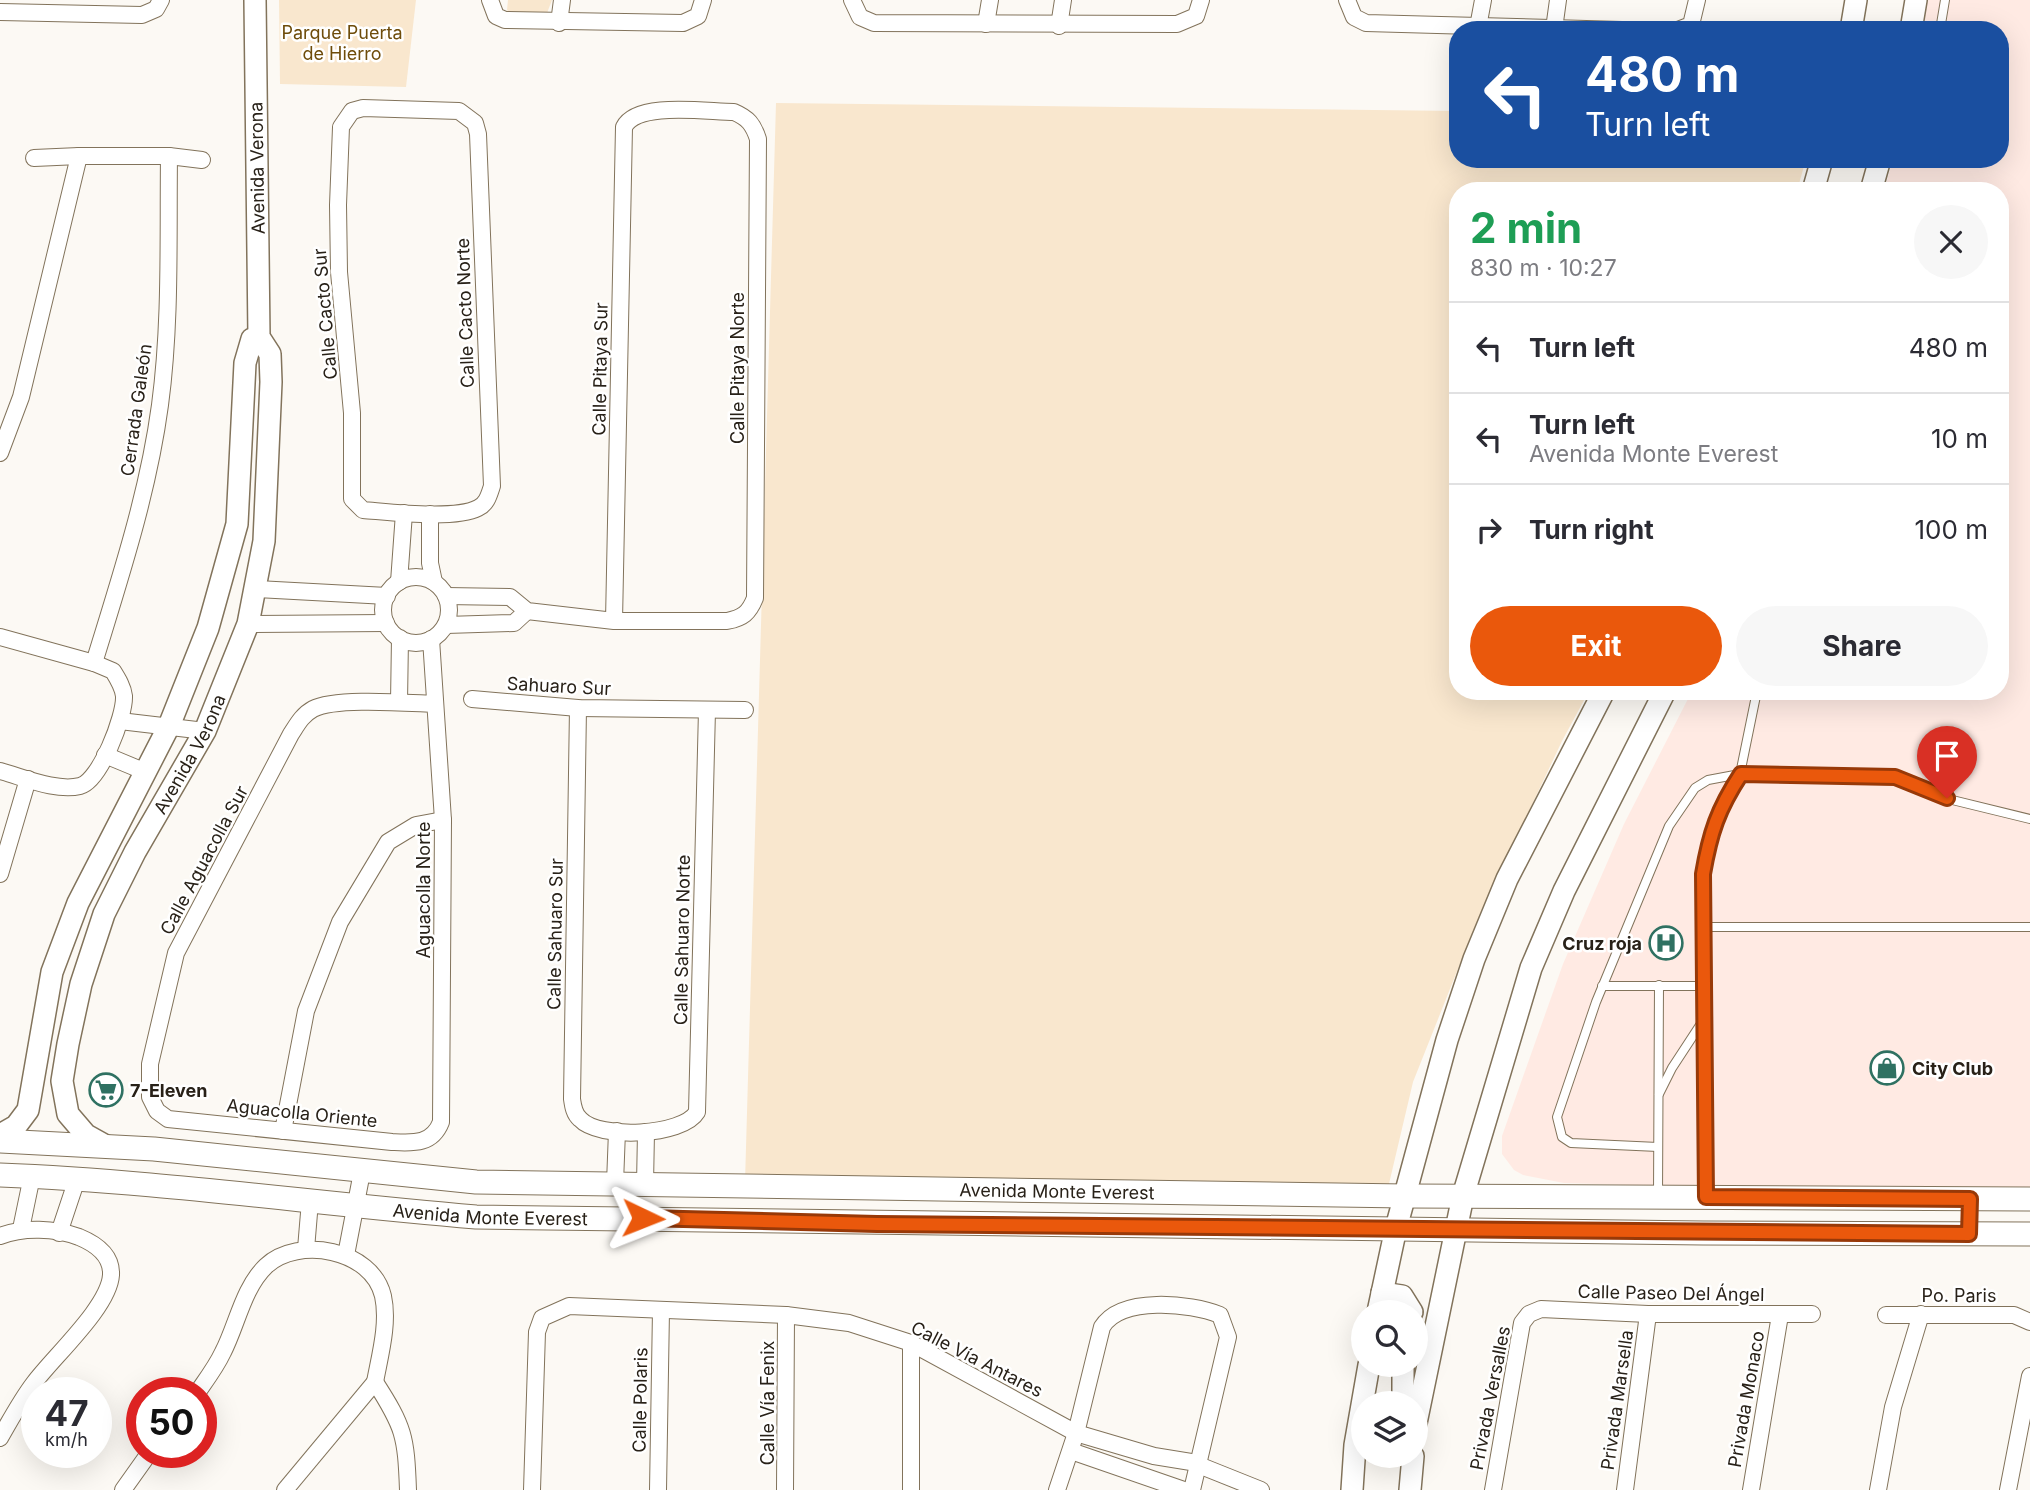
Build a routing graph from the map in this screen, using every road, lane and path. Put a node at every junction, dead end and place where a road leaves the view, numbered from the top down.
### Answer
1 (161, 0) edge
2 (255, 0) edge
3 (489, 0) edge
4 (562, 0) edge
5 (703, 0) edge
6 (852, 0) edge
7 (990, 0) edge
8 (1063, 0) edge
9 (1201, 0) edge
10 (1483, 0) edge
11 (1558, 0) edge
12 (1697, 0) edge
13 (1856, 0) edge
14 (1916, 0) edge
15 (1945, 0) edge
16 (1348, 3) edge
17 (25, 7) edge
18 (0, 12) edge
19 (1479, 21) edge
20 (1556, 21) edge
21 (1693, 21) edge
22 (1853, 21) edge
23 (1912, 21) edge
24 (1942, 21) edge
25 (559, 23) junction
26 (986, 24) junction
27 (1059, 26) junction
28 (1449, 26) edge
29 (345, 118) joint
30 (628, 119) joint
31 (79, 156) junction
32 (169, 156) junction
33 (34, 158) dead end
34 (202, 160) dead end
35 (259, 337) junction
36 (0, 453) edge
37 (404, 513) junction
38 (430, 514) junction
39 (399, 582) junction
40 (434, 582) junction
41 (257, 589) junction
42 (387, 596) junction
43 (446, 596) junction
44 (527, 611) junction
45 (614, 621) junction
46 (386, 623) junction
47 (248, 624) junction
48 (446, 625) junction
49 (0, 637) edge
50 (400, 638) junction
51 (431, 639) junction
52 (94, 663) junction
53 (472, 699) dead end
54 (1599, 700) edge
55 (1660, 700) edge
56 (1755, 700) edge
57 (399, 702) junction
58 (435, 704) junction
59 (578, 708) junction
60 (707, 710) junction
61 (745, 710) dead end
62 (120, 721) junction
63 (169, 726) junction
64 (205, 731) junction
65 (106, 755) junction
66 (0, 771) edge
67 (146, 772) junction
68 (1741, 774) junction
69 (28, 779) junction
70 (2030, 819) edge
71 (443, 820) junction
72 (0, 874) edge
73 (1704, 927) junction
74 (2030, 927) edge
75 (1659, 985) junction
76 (1602, 986) junction
77 (1705, 986) junction
78 (1706, 1016) junction
79 (32, 1080) junction
80 (62, 1081) junction
81 (1657, 1100) junction
82 (168, 1119) joint
83 (283, 1131) junction
84 (632, 1132) junction
85 (0, 1135) edge
86 (431, 1138) joint
87 (0, 1141) edge
88 (104, 1145) junction
89 (1658, 1147) junction
90 (196, 1153) junction
91 (362, 1172) junction
92 (0, 1175) edge
93 (32, 1176) junction
94 (77, 1179) junction
95 (615, 1183) junction
96 (645, 1184) junction
97 (191, 1188) junction
98 (1405, 1196) junction
99 (1463, 1196) junction
100 (1658, 1196) junction
101 (1706, 1197) junction
102 (1970, 1199) junction
103 (2030, 1199) edge
104 (310, 1202) junction
105 (355, 1207) junction
106 (643, 1218) junction
107 (1396, 1228) junction
108 (1455, 1229) junction
109 (21, 1230) junction
110 (51, 1232) junction
111 (1969, 1234) junction
112 (2030, 1234) edge
113 (0, 1236) edge
114 (306, 1249) junction
115 (346, 1255) junction
116 (1381, 1300) edge
117 (1389, 1300) edge
118 (1406, 1300) edge
119 (661, 1310) junction
120 (1530, 1314) joint
121 (1648, 1314) junction
122 (1812, 1314) dead end
123 (1921, 1314) junction
124 (786, 1315) junction
125 (1780, 1315) junction
126 (1886, 1315) dead end
127 (2030, 1322) edge
128 (911, 1343) junction
129 (2030, 1376) edge
130 (207, 1377) edge
131 (1367, 1377) edge
132 (375, 1382) junction
133 (1422, 1391) edge
134 (1076, 1433) junction
135 (0, 1438) edge
136 (1071, 1451) junction
137 (1198, 1464) junction
138 (139, 1468) edge
139 (1412, 1468) edge
140 (123, 1490) edge
141 (285, 1490) edge
142 (408, 1490) edge
143 (532, 1490) edge
144 (658, 1490) edge
145 (785, 1490) edge
146 (911, 1490) edge
147 (1057, 1490) edge
148 (1184, 1490) edge
149 (1192, 1490) edge
150 (1261, 1490) edge
151 (1352, 1490) edge
152 (1410, 1490) edge
153 (1493, 1490) edge
154 (1625, 1490) edge
155 (1751, 1490) edge
156 (1878, 1490) edge
157 (2008, 1490) edge

1 - 17 street
2 - 35 street, Avenida Verona
3 - 25 street
4 - 25 street
5 - 25 street
6 - 26 street
7 - 26 street
8 - 27 street
9 - 27 street
10 - 19 street
11 - 20 street
12 - 21 street
13 - 22 street
14 - 23 street
15 - 24 lane
16 - 28 street
17 - 18 street
26 - 27 street
29 - 37 street, Calle Cacto Sur
29 - 38 street, Calle Cacto Norte
30 - 45 street, Calle Pitaya Sur
30 - 45 street, Calle Pitaya Norte
31 - 32 street
31 - 33 street
31 - 36 street
32 - 34 street
32 - 52 street, Cerrada Galeón
35 - 41 street, Avenida Verona
35 - 63 street, Avenida Verona
37 - 38 street
37 - 39 street
38 - 40 street
39 - 40 street
39 - 42 street
40 - 43 street
41 - 42 street
41 - 47 street, Avenida Verona
42 - 46 street
43 - 44 street
43 - 48 street
44 - 45 street
44 - 48 street
46 - 47 street
46 - 50 street
47 - 64 street, Avenida Verona
48 - 51 street
49 - 52 street
50 - 51 street
50 - 57 street
51 - 58 street, Aguacolla Norte
52 - 62 street
53 - 59 street, Sahuaro Sur
54 - 98 street
55 - 99 street
56 - 68 lane
57 - 58 street
57 - 82 street, Calle Aguacolla Sur
58 - 71 street, Aguacolla Norte
59 - 60 street, Sahuaro Sur
59 - 84 street, Calle Sahuaro Sur
60 - 61 street, Sahuaro Sur
60 - 84 street, Calle Sahuaro Norte
62 - 63 street
62 - 65 street
63 - 64 street
63 - 67 street, Avenida Verona
64 - 80 street, Avenida Verona
65 - 67 street
65 - 69 street
66 - 69 street
67 - 79 street, Avenida Verona
68 - 70 lane
68 - 73 lane
68 - 76 lane
69 - 72 street
71 - 83 street
71 - 86 street, Aguacolla Norte
73 - 74 lane
73 - 77 lane
75 - 76 lane
75 - 77 lane
75 - 81 lane
76 - 89 lane
77 - 78 lane
78 - 81 lane
78 - 101 lane
79 - 80 street
79 - 85 street, Avenida Verona
80 - 88 street, Avenida Verona
81 - 89 lane
82 - 83 street, Aguacolla Oriente
83 - 86 street, Aguacolla Oriente
84 - 95 street
84 - 96 street
87 - 88 main road, Avenida Monte Everest
88 - 90 main road, Avenida Monte Everest
89 - 100 lane
90 - 91 main road, Avenida Monte Everest
90 - 97 main road
91 - 95 main road, Avenida Monte Everest
91 - 105 street
92 - 93 main road, Avenida Monte Everest
93 - 94 main road, Avenida Monte Everest
93 - 109 street
94 - 97 main road, Avenida Monte Everest
94 - 110 street
95 - 96 main road, Avenida Monte Everest
96 - 98 main road, Avenida Monte Everest
96 - 106 main road
97 - 104 main road, Avenida Monte Everest
98 - 99 main road, Avenida Monte Everest
98 - 107 street
99 - 100 main road, Avenida Monte Everest
99 - 108 street
100 - 101 main road, Avenida Monte Everest
101 - 102 main road, Avenida Monte Everest
102 - 103 main road, Avenida Monte Everest
102 - 111 main road
104 - 105 main road, Avenida Monte Everest
104 - 114 street
105 - 106 main road, Avenida Monte Everest
105 - 115 street
106 - 107 main road, Avenida Monte Everest
107 - 108 main road, Avenida Monte Everest
107 - 116 street
108 - 111 main road, Avenida Monte Everest
108 - 133 street
109 - 110 street
109 - 113 street
110 - 135 street
111 - 112 main road, Avenida Monte Everest
114 - 115 street
114 - 130 street
115 - 132 street
117 - 118 street
119 - 124 street, Calle Vía Antares
119 - 143 street, Calle Vía Antares
119 - 144 street, Calle Polaris
120 - 121 street, Calle Paseo Del Ángel
120 - 153 street, Privada Versalles
121 - 125 street, Calle Paseo Del Ángel
121 - 154 street, Privada Marsella
122 - 125 street, Calle Paseo Del Ángel
123 - 126 street, Po. Paris
123 - 127 street, Po. Paris
123 - 156 street
124 - 128 street, Calle Vía Antares
124 - 145 street, Calle Vía Fenix
125 - 155 street, Privada Monaco
128 - 134 street, Calle Vía Antares
128 - 146 street
129 - 157 street
131 - 151 street
132 - 141 street
132 - 142 street
134 - 136 street
134 - 137 street, Calle Vía Antares
134 - 137 street
136 - 147 street
136 - 148 street
137 - 149 street
137 - 150 street, Calle Vía Antares
138 - 140 street
139 - 152 street

